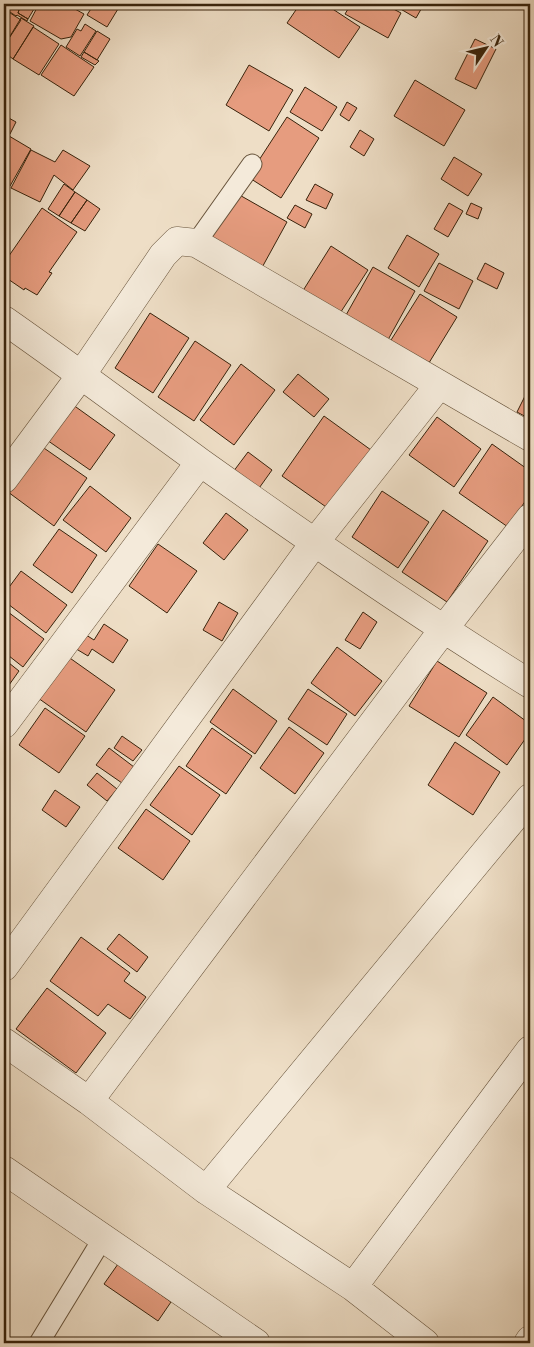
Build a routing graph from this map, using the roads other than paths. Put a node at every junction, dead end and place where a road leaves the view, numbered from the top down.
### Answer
1 (252, 164) dead end
2 (196, 243) junction
3 (4, 320) edge
4 (82, 374) junction
5 (439, 385) junction
6 (530, 437) edge
7 (200, 462) junction
8 (4, 479) edge
9 (530, 518) edge
10 (315, 542) junction
11 (442, 630) junction
12 (530, 684) edge
13 (4, 724) edge
14 (530, 798) edge
15 (4, 967) edge
16 (4, 1042) edge
17 (530, 1050) edge
18 (89, 1101) junction
19 (4, 1170) edge
20 (206, 1190) junction
21 (103, 1238) junction
22 (353, 1287) junction
23 (530, 1340) edge
24 (38, 1343) edge
25 (256, 1343) edge
26 (425, 1343) edge
27 (528, 1343) edge

1 - 2 lane
2 - 4 street
2 - 5 street
3 - 4 street
4 - 7 street
4 - 8 street
5 - 6 street
5 - 10 street
7 - 10 street
7 - 13 street
9 - 11 street
10 - 11 street
10 - 15 street
11 - 12 street
11 - 18 street
14 - 20 street
16 - 18 street
17 - 22 street
18 - 20 street
19 - 21 street
20 - 22 street
21 - 24 lane
21 - 25 street
22 - 26 street
23 - 27 street

